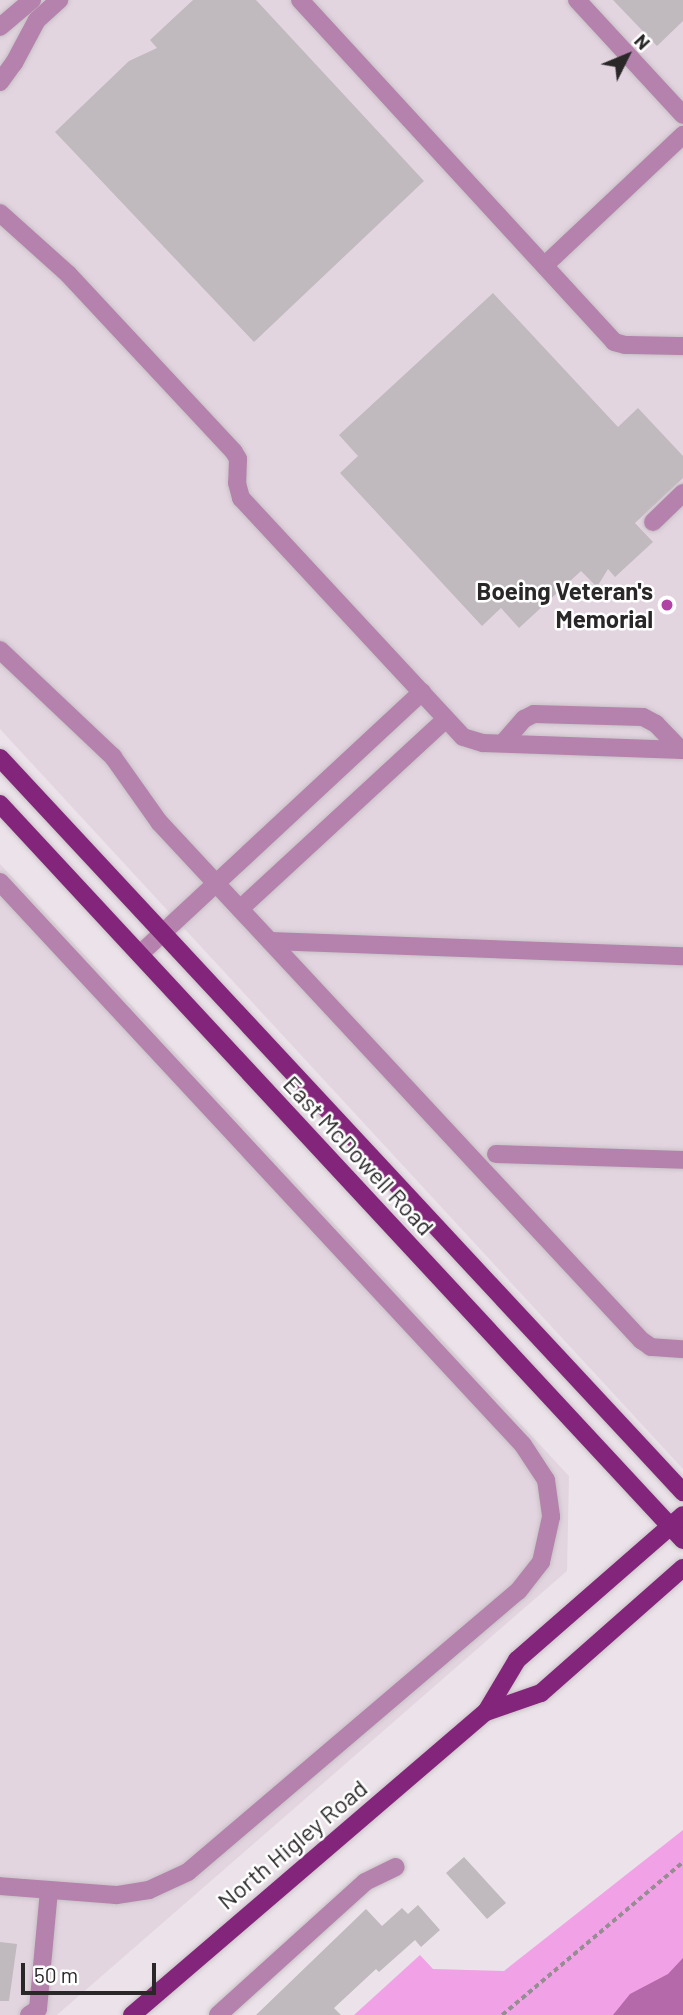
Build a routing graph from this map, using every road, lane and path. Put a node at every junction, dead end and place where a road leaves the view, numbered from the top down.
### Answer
1 (32, 0) edge
2 (59, 0) edge
3 (300, 0) edge
4 (577, 0) edge
5 (0, 27) edge
6 (0, 82) edge
7 (683, 116) edge
8 (683, 135) edge
9 (0, 213) edge
10 (545, 265) junction
11 (683, 346) edge
12 (683, 493) edge
13 (653, 523) dead end
14 (0, 650) edge
15 (422, 692) junction
16 (446, 719) junction
17 (503, 743) junction
18 (682, 750) edge
19 (0, 758) edge
20 (0, 804) edge
21 (0, 882) edge
22 (217, 884) junction
23 (240, 909) junction
24 (163, 933) junction
25 (270, 941) junction
26 (139, 954) junction
27 (683, 956) edge
28 (496, 1154) dead end
29 (683, 1160) edge
30 (683, 1349) edge
31 (683, 1492) edge
32 (679, 1527) edge
33 (683, 1568) edge
34 (486, 1712) junction
35 (683, 1862) edge
36 (396, 1867) dead end
37 (0, 1886) edge
38 (48, 1891) junction
39 (29, 2015) edge
40 (132, 2015) edge
41 (218, 2015) edge
42 (502, 2015) edge

1 - 5 street
2 - 6 street
3 - 10 street
4 - 7 street
8 - 10 street
9 - 15 street
10 - 11 street
12 - 13 street
14 - 22 street
15 - 16 street
15 - 22 street
16 - 17 street
16 - 23 street
17 - 18 street
17 - 18 street
19 - 24 main road, East McDowell Road
20 - 26 main road, East McDowell Road
21 - 38 street
22 - 23 street
22 - 24 street
23 - 25 street
24 - 26 street
24 - 31 main road, East McDowell Road
25 - 27 street
25 - 30 street
26 - 32 main road, East McDowell Road
28 - 29 street
32 - 34 main road, North Higley Road
33 - 34 main road, North Higley Road
34 - 40 main road, North Higley Road
35 - 42 path
36 - 41 street
37 - 38 street
38 - 39 street

